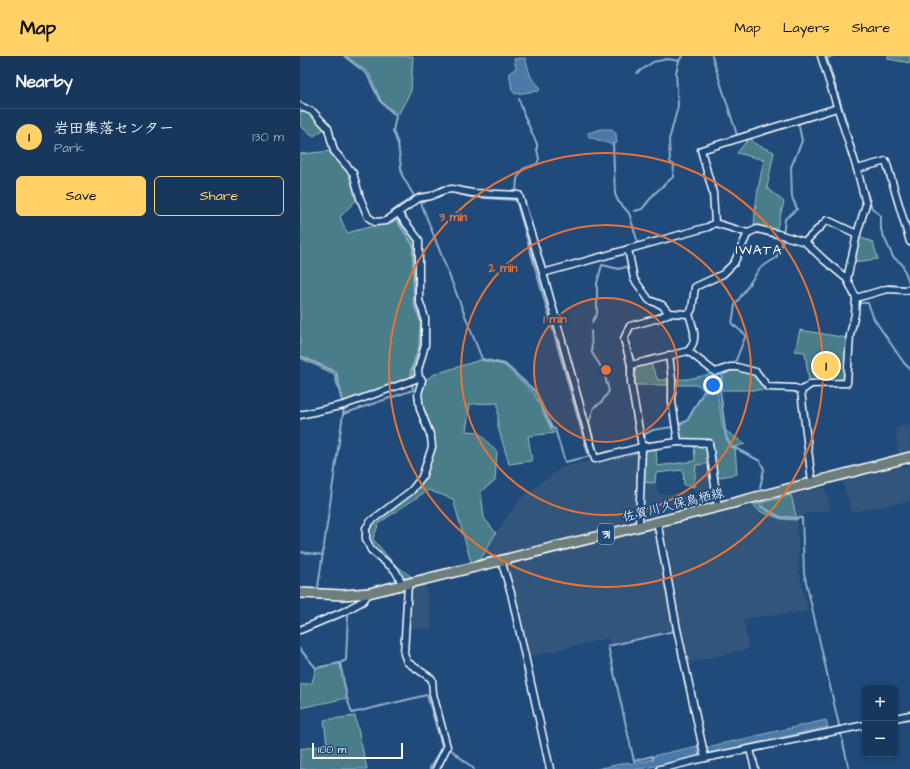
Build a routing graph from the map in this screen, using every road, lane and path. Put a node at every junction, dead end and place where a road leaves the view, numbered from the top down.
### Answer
1 (821, 56) edge
2 (300, 106) edge
3 (837, 108) junction
4 (860, 168) junction
5 (398, 213) junction
6 (714, 223) junction
7 (748, 233) junction
8 (857, 234) junction
9 (805, 242) junction
10 (910, 242) edge
11 (628, 249) junction
12 (543, 272) junction
13 (847, 279) junction
14 (910, 289) edge
15 (859, 297) junction
16 (669, 313) junction
17 (689, 314) junction
18 (688, 351) junction
19 (669, 355) junction
20 (631, 365) junction
21 (419, 378) junction
22 (801, 391) junction
23 (300, 415) edge
24 (678, 442) junction
25 (639, 448) junction
26 (910, 457) edge
27 (812, 482) junction
28 (718, 507) junction
29 (656, 522) junction
30 (640, 526) junction
31 (501, 560) junction
32 (405, 584) junction
33 (300, 593) edge
34 (369, 593) junction
35 (300, 630) edge
36 (910, 714) edge
37 (898, 717) edge
38 (862, 725) edge
39 (750, 749) junction
40 (705, 758) junction
41 (436, 769) edge
42 (550, 769) edge
43 (660, 769) edge
44 (755, 769) edge

1 - 3 street
2 - 5 street
3 - 4 street
3 - 6 street
4 - 8 street
4 - 10 street
5 - 12 street
5 - 21 street
6 - 7 street
6 - 11 street
7 - 9 street
7 - 17 street
8 - 9 street
8 - 13 street
9 - 13 street
11 - 12 street
11 - 16 street
12 - 25 street
13 - 15 street
14 - 15 street
15 - 22 street
16 - 17 street
16 - 20 street
17 - 18 street
18 - 19 street
18 - 22 street
19 - 20 street
19 - 24 street
20 - 25 street
21 - 23 street
21 - 32 street
22 - 27 street
24 - 25 street
24 - 28 street
25 - 30 street
26 - 27 main road, 佐賀川久保鳥栖線 / 31
27 - 28 main road, 佐賀川久保鳥栖線 / 31
28 - 29 main road, 佐賀川久保鳥栖線 / 31
29 - 30 main road, 佐賀川久保鳥栖線 / 31
29 - 40 street
30 - 31 main road, 佐賀川久保鳥栖線 / 31
31 - 32 main road, 佐賀川久保鳥栖線 / 31
31 - 42 street
32 - 34 main road, 佐賀川久保鳥栖線 / 31
32 - 41 street
33 - 34 main road, 佐賀川久保鳥栖線 / 31
34 - 35 street
36 - 37 street
38 - 39 street
39 - 40 street
39 - 44 street
40 - 43 street

